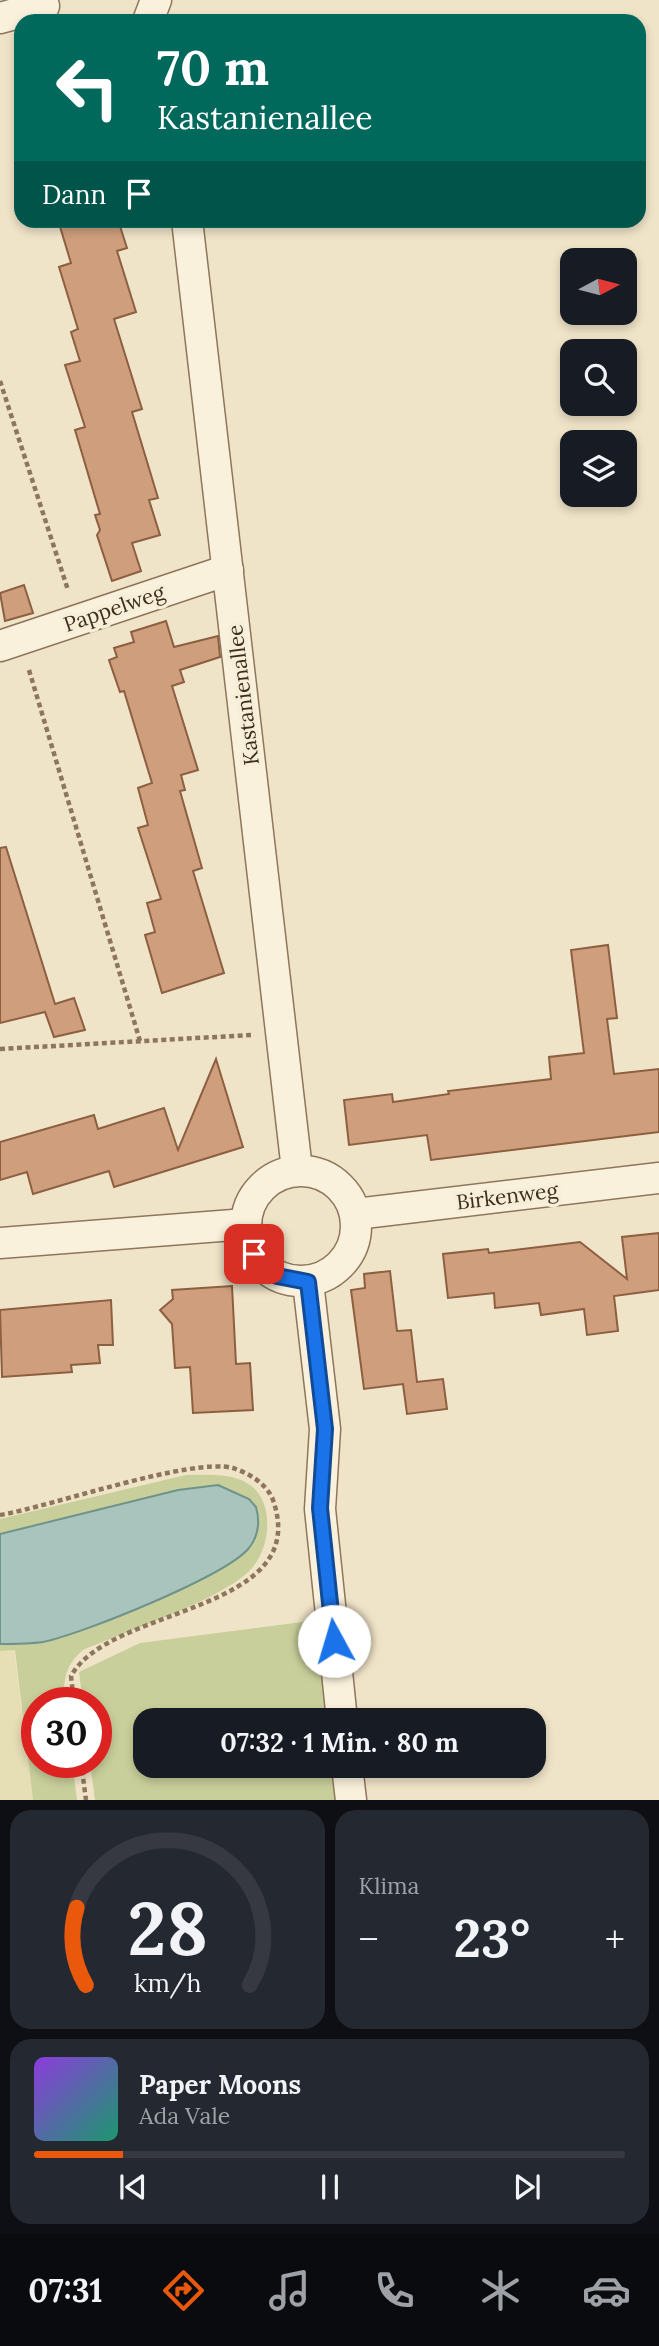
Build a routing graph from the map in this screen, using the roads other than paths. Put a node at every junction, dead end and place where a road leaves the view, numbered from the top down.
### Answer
1 (46, 9) edge
2 (20, 14) edge
3 (188, 228) edge
4 (228, 570) junction
5 (10, 643) edge
6 (296, 1170) junction
7 (659, 1178) edge
8 (356, 1214) junction
9 (246, 1224) junction
10 (0, 1243) edge
11 (308, 1282) junction
12 (341, 1708) edge
13 (348, 1778) edge
14 (351, 1800) edge

1 - 2 street
3 - 4 street, Kastanienallee
4 - 5 street, Pappelweg
4 - 6 street, Kastanienallee
6 - 8 street
6 - 9 street
7 - 8 street, Birkenweg
8 - 11 street
9 - 10 street
9 - 11 street
11 - 12 street
13 - 14 street

